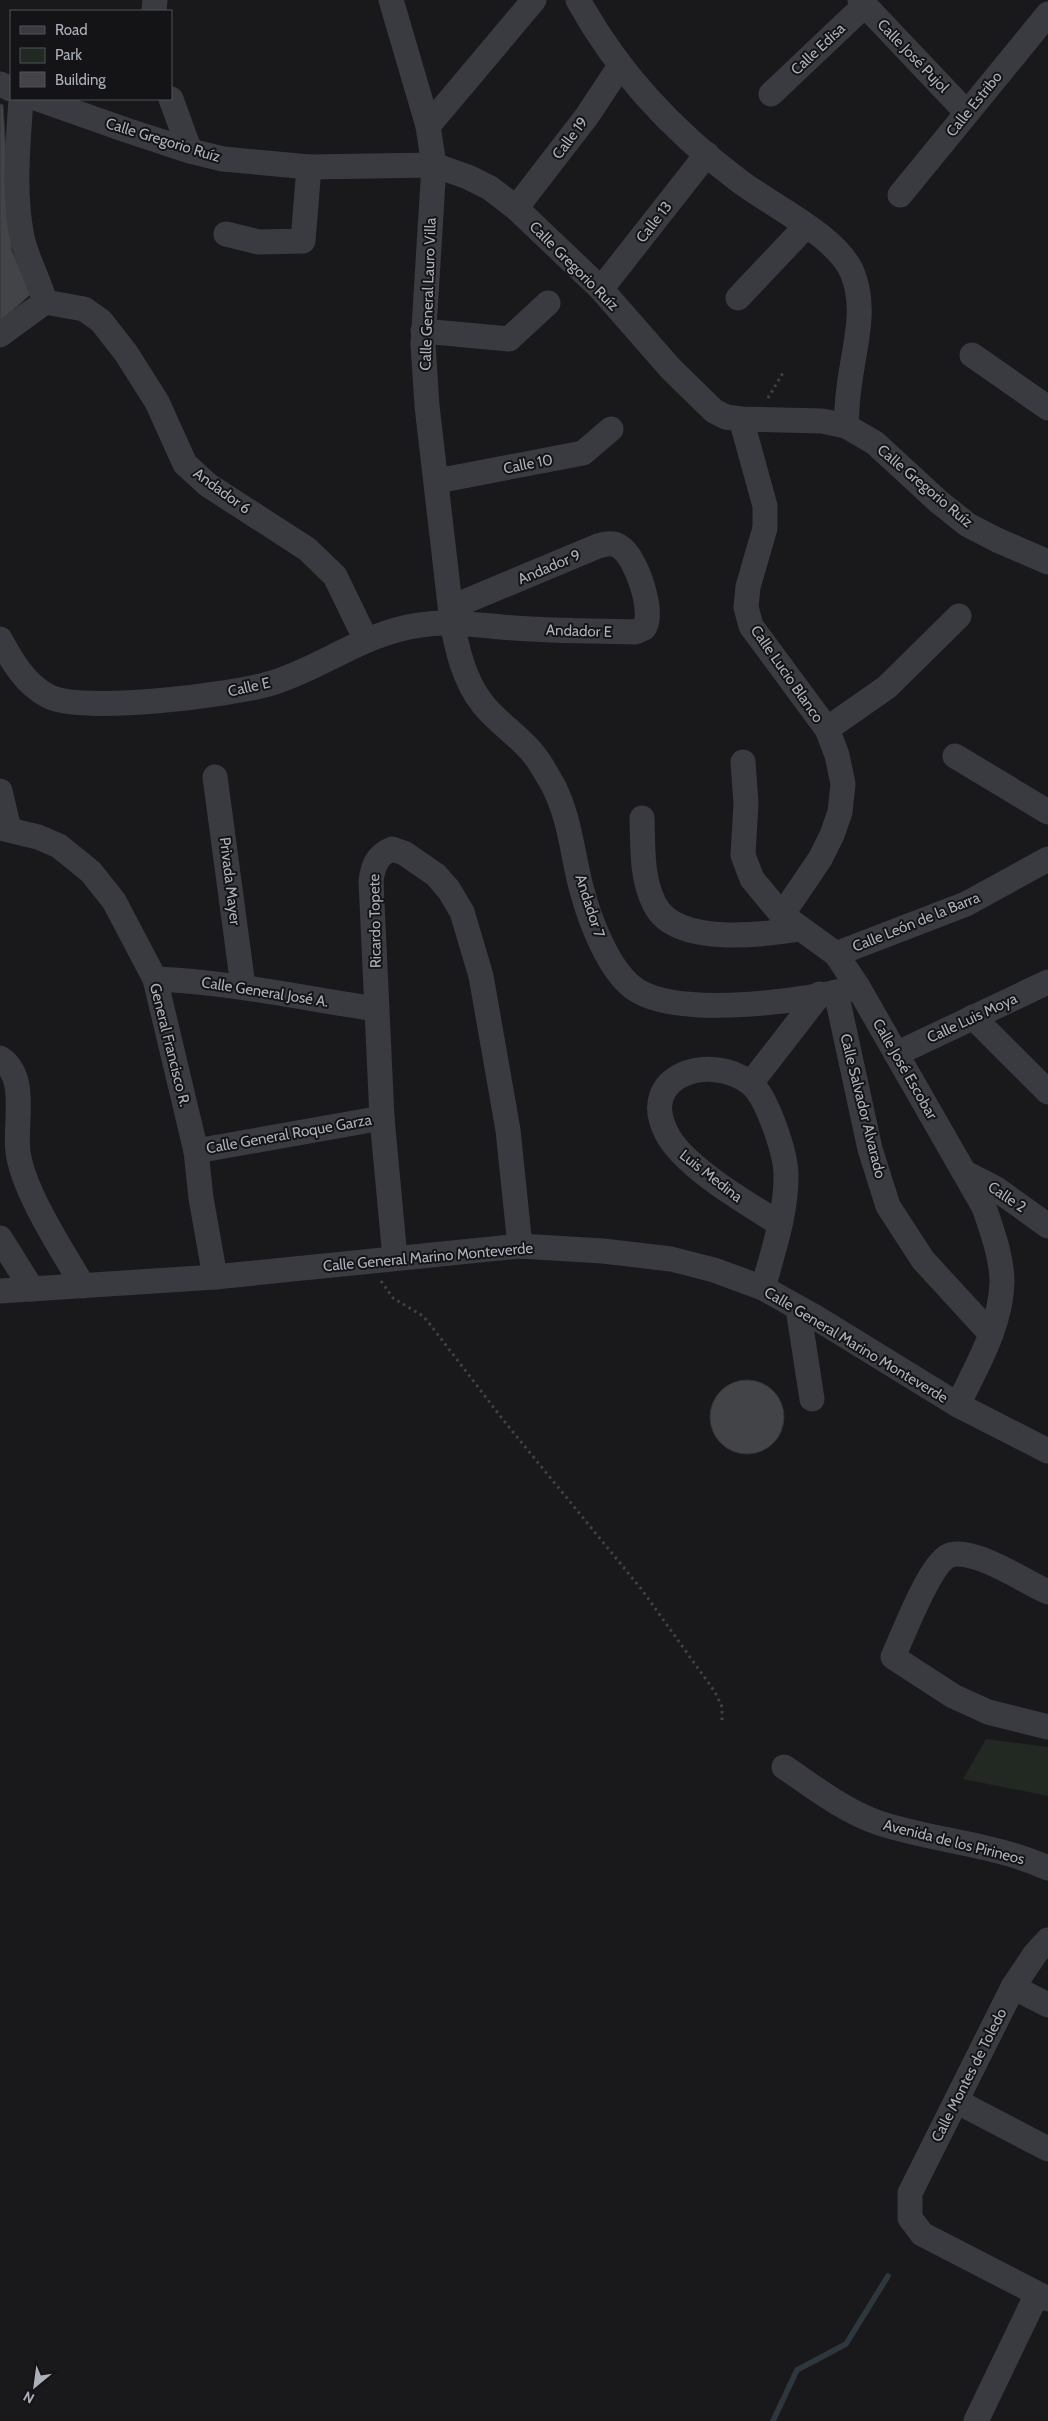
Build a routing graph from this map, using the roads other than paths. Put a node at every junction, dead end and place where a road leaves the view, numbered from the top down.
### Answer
1 (391, 0) edge
2 (534, 0) edge
3 (578, 0) edge
4 (862, 3) edge
5 (1048, 14) edge
6 (620, 66) junction
7 (771, 94) dead end
8 (21, 100) edge
9 (41, 100) edge
10 (171, 100) edge
11 (967, 113) junction
12 (428, 126) junction
13 (190, 150) junction
14 (707, 154) junction
15 (434, 165) junction
16 (310, 167) junction
17 (900, 195) dead end
18 (516, 208) junction
19 (806, 226) junction
20 (226, 234) dead end
21 (601, 290) junction
22 (738, 298) dead end
23 (45, 302) junction
24 (548, 304) dead end
25 (424, 331) junction
26 (0, 335) edge
27 (972, 355) dead end
28 (1048, 408) edge
29 (748, 420) junction
30 (846, 426) junction
31 (611, 429) dead end
32 (436, 481) junction
33 (1048, 562) edge
34 (637, 570) joint
35 (452, 614) junction
36 (960, 616) dead end
37 (0, 638) edge
38 (366, 640) junction
39 (827, 729) junction
40 (954, 756) dead end
41 (743, 762) dead end
42 (215, 777) dead end
43 (0, 792) edge
44 (1048, 812) edge
45 (642, 818) dead end
46 (4, 828) edge
47 (1048, 859) edge
48 (791, 922) junction
49 (836, 954) junction
50 (155, 979) junction
51 (1048, 982) edge
52 (243, 986) junction
53 (838, 991) junction
54 (376, 1009) junction
55 (973, 1017) junction
56 (896, 1054) junction
57 (0, 1058) edge
58 (751, 1084) junction
59 (1048, 1092) edge
60 (382, 1118) junction
61 (196, 1151) junction
62 (964, 1171) junction
63 (780, 1224) junction
64 (1048, 1226) edge
65 (0, 1238) edge
66 (520, 1246) junction
67 (386, 1259) junction
68 (215, 1277) junction
69 (82, 1286) junction
70 (763, 1288) junction
71 (32, 1289) junction
72 (0, 1291) edge
73 (798, 1308) junction
74 (991, 1334) junction
75 (812, 1399) dead end
76 (958, 1405) junction
77 (1048, 1451) edge
78 (1048, 1592) edge
79 (1048, 1726) edge
80 (784, 1767) dead end
81 (1048, 1868) edge
82 (1048, 1940) edge
83 (1013, 1987) junction
84 (1048, 2005) edge
85 (956, 2101) junction
86 (1048, 2148) edge
87 (1043, 2296) edge
88 (976, 2421) edge

1 - 12 street, Calle General Lauro Villa
2 - 12 street
3 - 6 street
4 - 7 street, Calle Edisa
4 - 11 street, Calle José Pujol
5 - 11 street, Calle Estribo
6 - 14 street
6 - 18 street, Calle 19
8 - 23 street
9 - 13 street, Calle Gregorio Ruíz
10 - 13 street
11 - 17 street, Calle Estribo
12 - 15 street, Calle General Lauro Villa
13 - 16 street, Calle Gregorio Ruíz
14 - 19 street
14 - 21 street, Calle 13
15 - 16 street, Calle Gregorio Ruíz
15 - 18 street, Calle Gregorio Ruíz
15 - 25 street, Calle General Lauro Villa
16 - 20 street
18 - 21 street, Calle Gregorio Ruíz
19 - 22 street
19 - 30 street
21 - 29 street, Calle Gregorio Ruíz
23 - 26 street
23 - 38 street, Andador 6
24 - 25 street
25 - 32 street, Calle General Lauro Villa
27 - 28 street
29 - 30 street, Calle Gregorio Ruíz
29 - 39 street, Calle Lucio Blanco
30 - 33 street, Calle Gregorio Ruíz
31 - 32 street, Calle 10
32 - 35 street, Calle General Lauro Villa
34 - 35 street, Andador 9
34 - 35 street, Andador E
35 - 38 street, Calle E
35 - 53 street, Andador 7
36 - 39 street
37 - 38 street, Calle E
39 - 48 street, Calle Lucio Blanco
40 - 44 street
41 - 48 street, Calle José Escobar
42 - 52 street, Privada Mayer
43 - 46 street
45 - 48 street
46 - 50 street, General Francisco R.
47 - 49 street, Calle León de la Barra
48 - 49 street, Calle José Escobar
49 - 53 street, Calle José Escobar
50 - 52 street, Calle General José A.
50 - 61 street, General Francisco R.
51 - 55 street, Calle Luis Moya
52 - 54 street, Calle General José A.
53 - 56 street, Calle José Escobar
53 - 58 street
53 - 74 street, Calle Salvador Alvarado
54 - 60 street, Ricardo Topete
54 - 66 street, Ricardo Topete
55 - 56 street, Calle Luis Moya
55 - 59 street
56 - 62 street, Calle José Escobar
57 - 69 street
58 - 63 street, Luis Medina
58 - 63 street, Luis Medina
60 - 61 street, Calle General Roque Garza
60 - 67 street, Ricardo Topete
61 - 68 street, General Francisco R.
62 - 64 street, Calle 2
62 - 74 street, Calle José Escobar
63 - 70 street, Luis Medina
65 - 71 street
66 - 67 street, Calle General Marino Monteverde
66 - 70 street, Calle General Marino Monteverde
67 - 68 street, Calle General Marino Monteverde
68 - 69 street, Calle General Marino Monteverde
69 - 71 street, Calle General Marino Monteverde
70 - 73 street, Calle General Marino Monteverde
71 - 72 street, Calle General Marino Monteverde
73 - 75 street
73 - 76 street, Calle General Marino Monteverde
74 - 76 street, Calle José Escobar
76 - 77 street, Calle General Marino Monteverde
78 - 79 street
80 - 81 street, Avenida de los Pirineos
82 - 83 street, Calle Montes de Toledo
83 - 84 street
83 - 85 street, Calle Montes de Toledo
85 - 86 street
85 - 87 street, Calle Montes de Toledo
87 - 88 street

